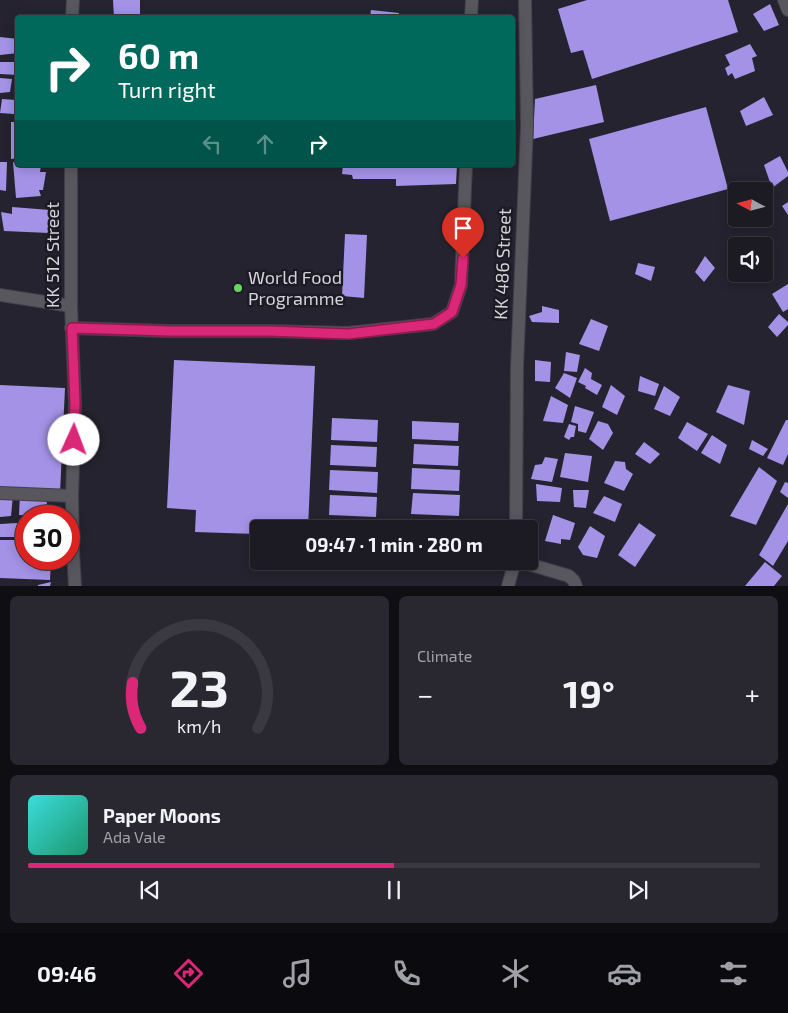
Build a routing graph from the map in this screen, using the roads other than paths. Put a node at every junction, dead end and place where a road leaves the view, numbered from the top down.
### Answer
1 (72, 0) edge
2 (472, 0) edge
3 (525, 0) edge
4 (784, 0) edge
5 (788, 10) edge
6 (72, 15) edge
7 (471, 15) edge
8 (71, 167) edge
9 (466, 167) edge
10 (0, 295) edge
11 (71, 306) junction
12 (72, 328) junction
13 (0, 493) edge
14 (72, 496) junction
15 (516, 520) edge
16 (538, 567) edge
17 (513, 570) edge
18 (75, 586) edge
19 (508, 586) edge
20 (576, 586) edge

1 - 6 street
2 - 7 street
3 - 15 street, KK 486 Street
4 - 5 street
8 - 11 street, KK 512 Street
9 - 12 street
10 - 11 street
11 - 12 street, KK 512 Street
12 - 14 street, KK 512 Street
13 - 14 street
14 - 18 street, KK 512 Street
16 - 20 street
17 - 19 street

